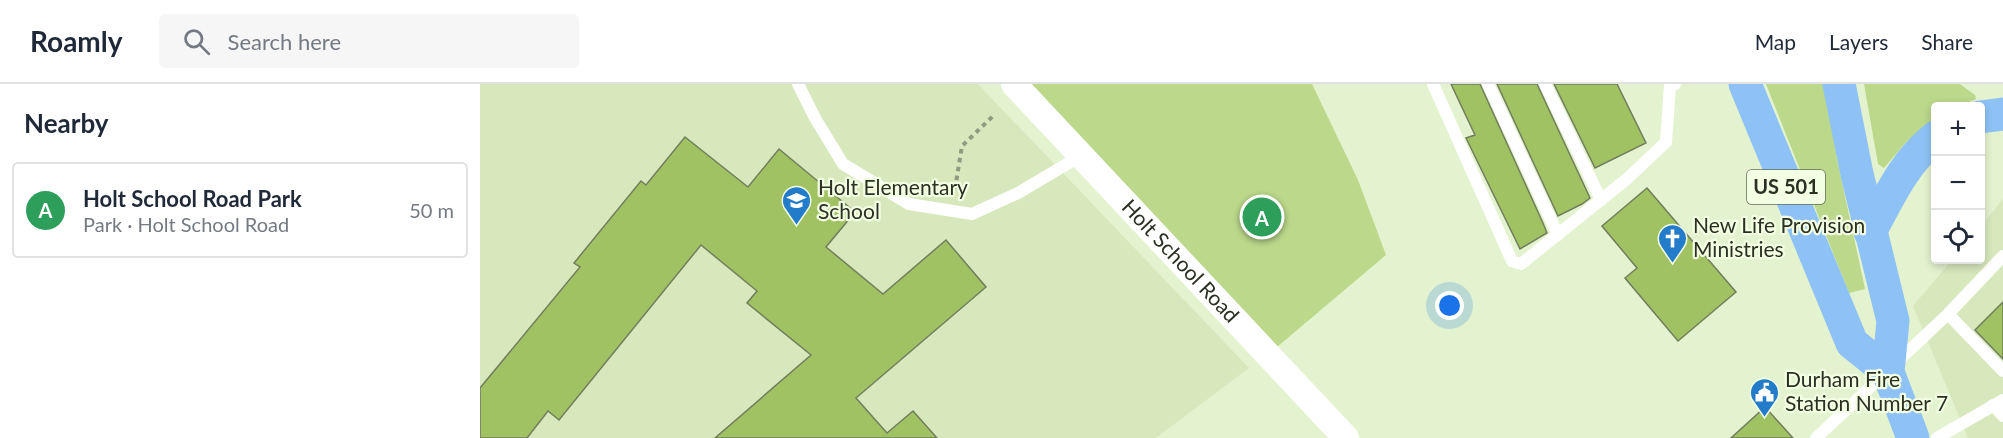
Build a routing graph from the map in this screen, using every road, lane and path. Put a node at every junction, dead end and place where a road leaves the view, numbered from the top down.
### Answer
1 (798, 84) edge
2 (1014, 84) edge
3 (1433, 84) edge
4 (1488, 84) edge
5 (1545, 84) edge
6 (1675, 84) edge
7 (1745, 84) edge
8 (1839, 84) edge
9 (2003, 114) edge
10 (994, 115) dead end
11 (1985, 116) edge
12 (1931, 140) edge
13 (1082, 155) junction
14 (955, 189) dead end
15 (1601, 200) junction
16 (1870, 232) junction
17 (1558, 235) junction
18 (2003, 256) edge
19 (1948, 314) junction
20 (2003, 371) edge
21 (1888, 372) junction
22 (1998, 403) edge
23 (2003, 416) edge
24 (1346, 438) edge
25 (1816, 438) edge
26 (1913, 438) edge
27 (1937, 438) edge

1 - 13 lane
2 - 13 street, Holt School Road
3 - 17 lane
4 - 17 lane
5 - 15 lane
6 - 15 lane
7 - 21 highway, US 501
8 - 16 highway, US 501
9 - 11 highway
10 - 14 path
12 - 16 highway
13 - 24 street, Holt School Road
15 - 17 lane
16 - 21 highway, US 501
18 - 19 lane
19 - 20 lane
19 - 21 lane
21 - 25 lane
21 - 26 highway, US 501
22 - 23 lane
22 - 27 lane

